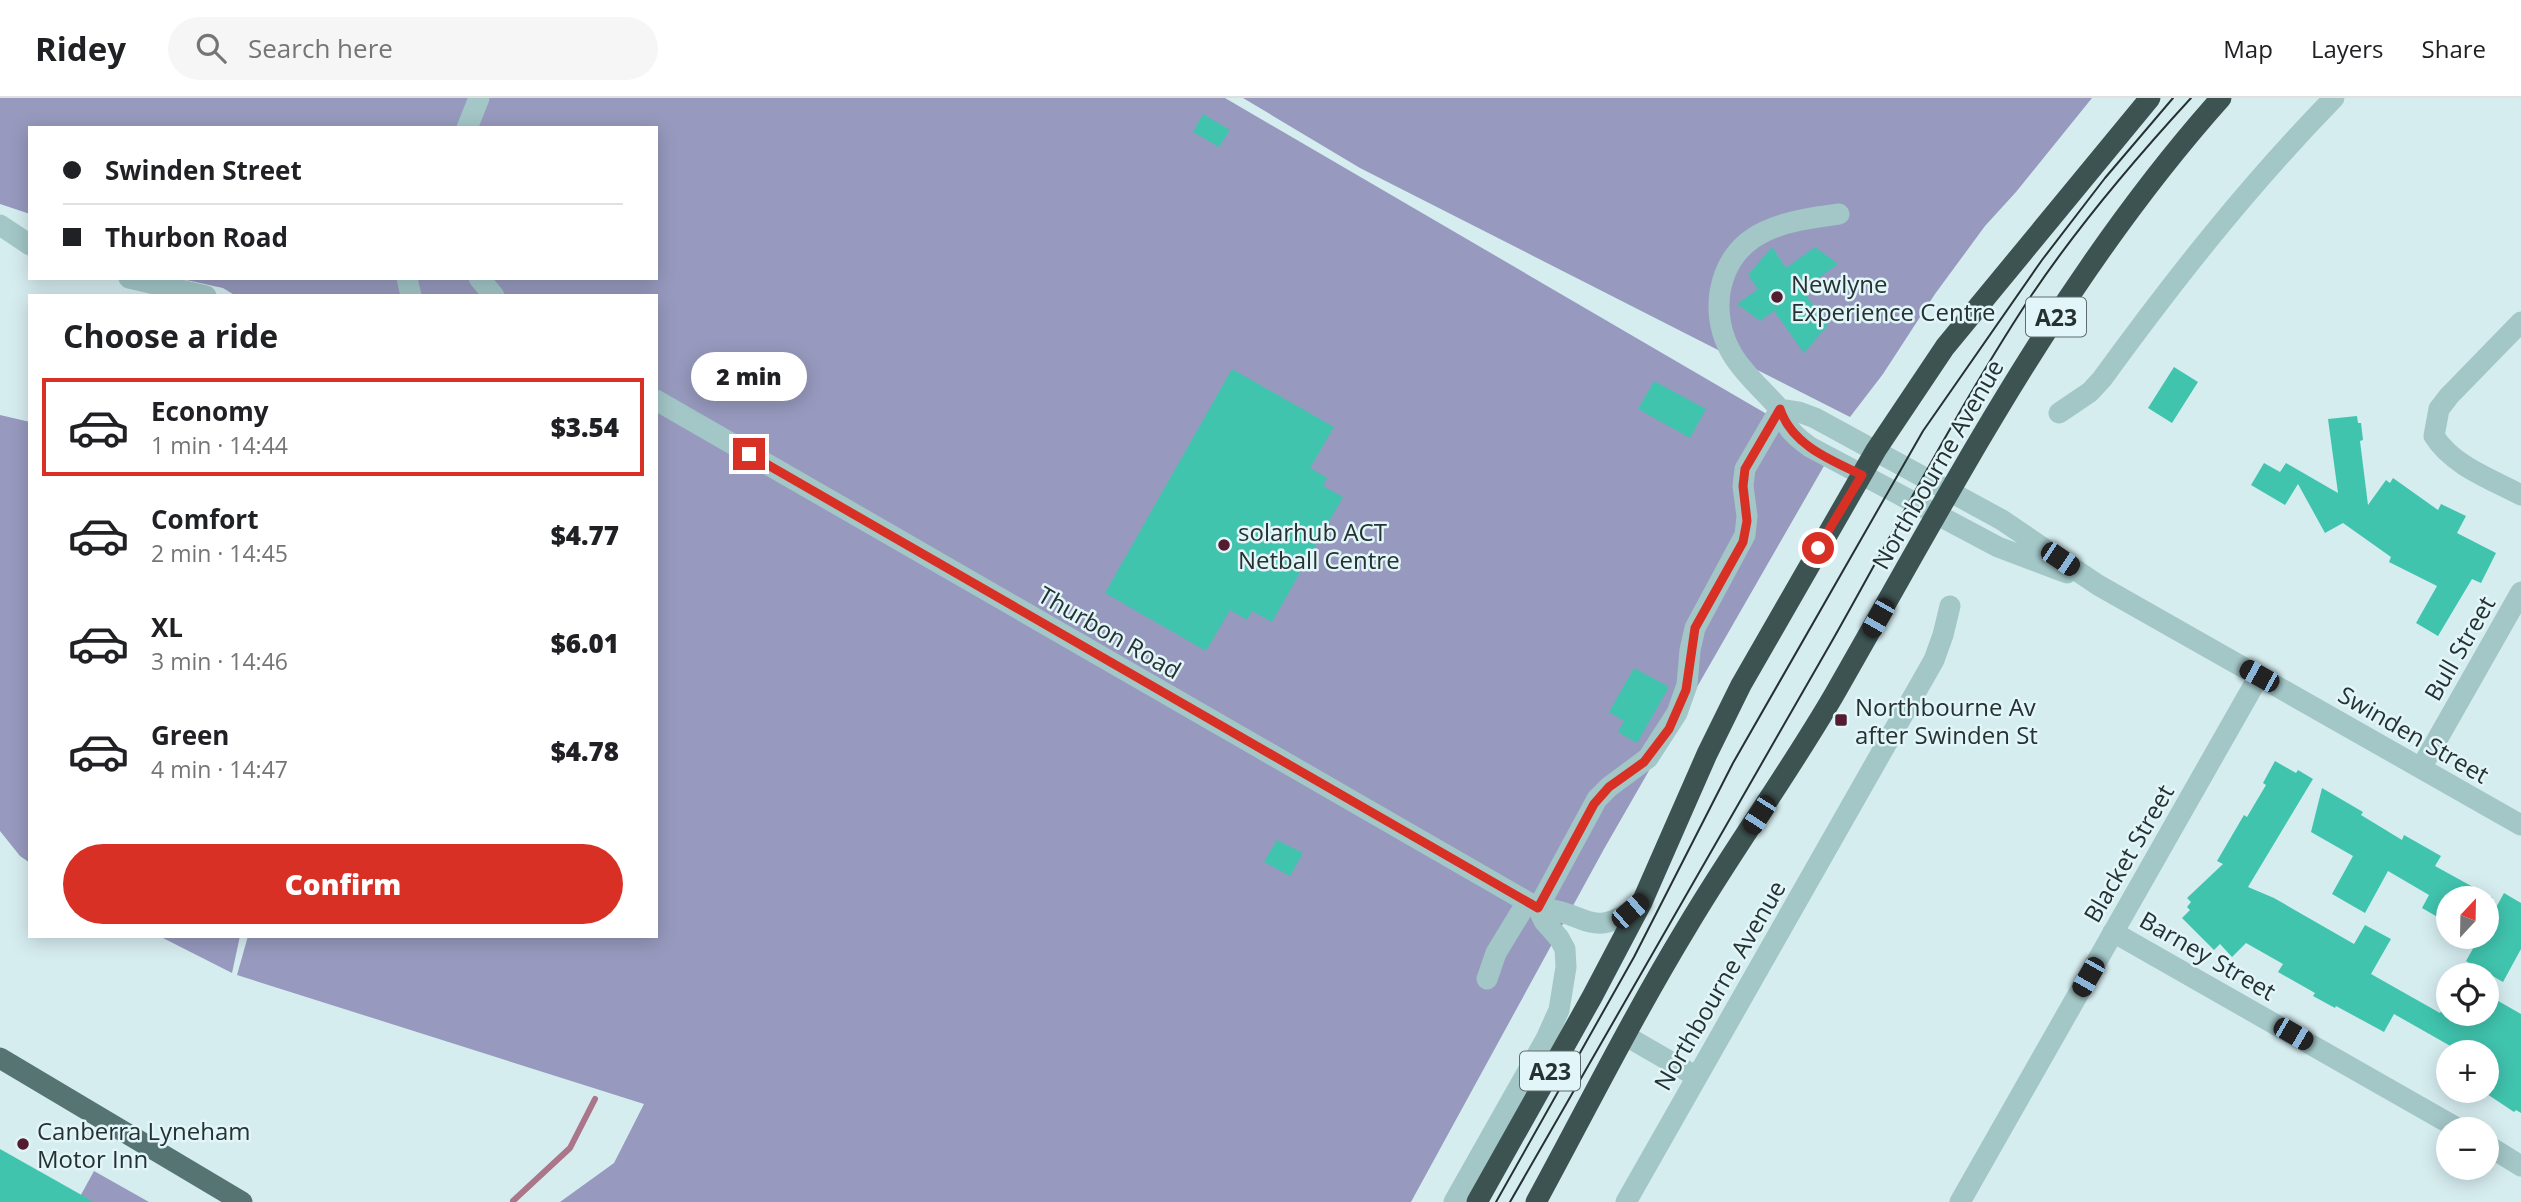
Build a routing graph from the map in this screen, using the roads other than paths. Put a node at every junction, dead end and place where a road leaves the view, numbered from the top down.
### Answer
1 (479, 98) edge
2 (2150, 98) edge
3 (2221, 98) edge
4 (2334, 98) edge
5 (468, 126) edge
6 (1839, 214) dead end
7 (0, 225) edge
8 (28, 244) edge
9 (138, 280) edge
10 (479, 280) edge
11 (197, 294) edge
12 (492, 294) edge
13 (2521, 322) edge
14 (658, 401) edge
15 (1780, 409) junction
16 (2059, 413) dead end
17 (1876, 450) junction
18 (1862, 475) junction
19 (1950, 491) junction
20 (2521, 495) edge
21 (1937, 515) junction
22 (2098, 584) junction
23 (2521, 592) edge
24 (1950, 606) dead end
25 (2259, 676) junction
26 (2421, 768) junction
27 (2521, 825) edge
28 (1642, 902) junction
29 (1532, 905) junction
30 (2113, 932) junction
31 (1487, 979) dead end
32 (1626, 1036) junction
33 (0, 1058) edge
34 (1697, 1077) junction
35 (2438, 1117) edge
36 (2499, 1152) edge
37 (2521, 1166) edge
38 (242, 1202) edge
39 (1454, 1202) edge
40 (1477, 1202) edge
41 (1536, 1202) edge
42 (1626, 1202) edge
43 (1959, 1202) edge

1 - 5 street
2 - 17 highway, Northbourne Avenue / A23
3 - 19 highway, Northbourne Avenue / A23
4 - 16 street
6 - 15 street, Swinden Street
7 - 8 street
9 - 11 street
10 - 12 street
13 - 20 street
14 - 29 street, Thurbon Road
15 - 17 street, Swinden Street
15 - 18 street, Swinden Street
15 - 29 street
17 - 18 highway, Northbourne Avenue / A23
17 - 19 street, Swinden Street
18 - 21 street, Swinden Street
18 - 28 highway, Northbourne Avenue / A23
19 - 21 highway, Northbourne Avenue / A23
19 - 22 street, Swinden Street
21 - 22 street, Swinden Street
21 - 32 highway, Northbourne Avenue / A23
22 - 25 street, Swinden Street
23 - 26 street, Bull Street
24 - 34 street, Northbourne Avenue
25 - 26 street, Swinden Street
25 - 30 street, Blacket Street
26 - 27 street, Swinden Street
28 - 29 street, Thurbon Road
28 - 40 highway, Northbourne Avenue / A23
29 - 31 street
29 - 39 street, Thurbon Road
30 - 35 street, Barney Street
30 - 43 street, Blacket Street
32 - 34 street
32 - 41 highway, Northbourne Avenue / A23
33 - 38 main road
34 - 42 street, Northbourne Avenue
36 - 37 street

